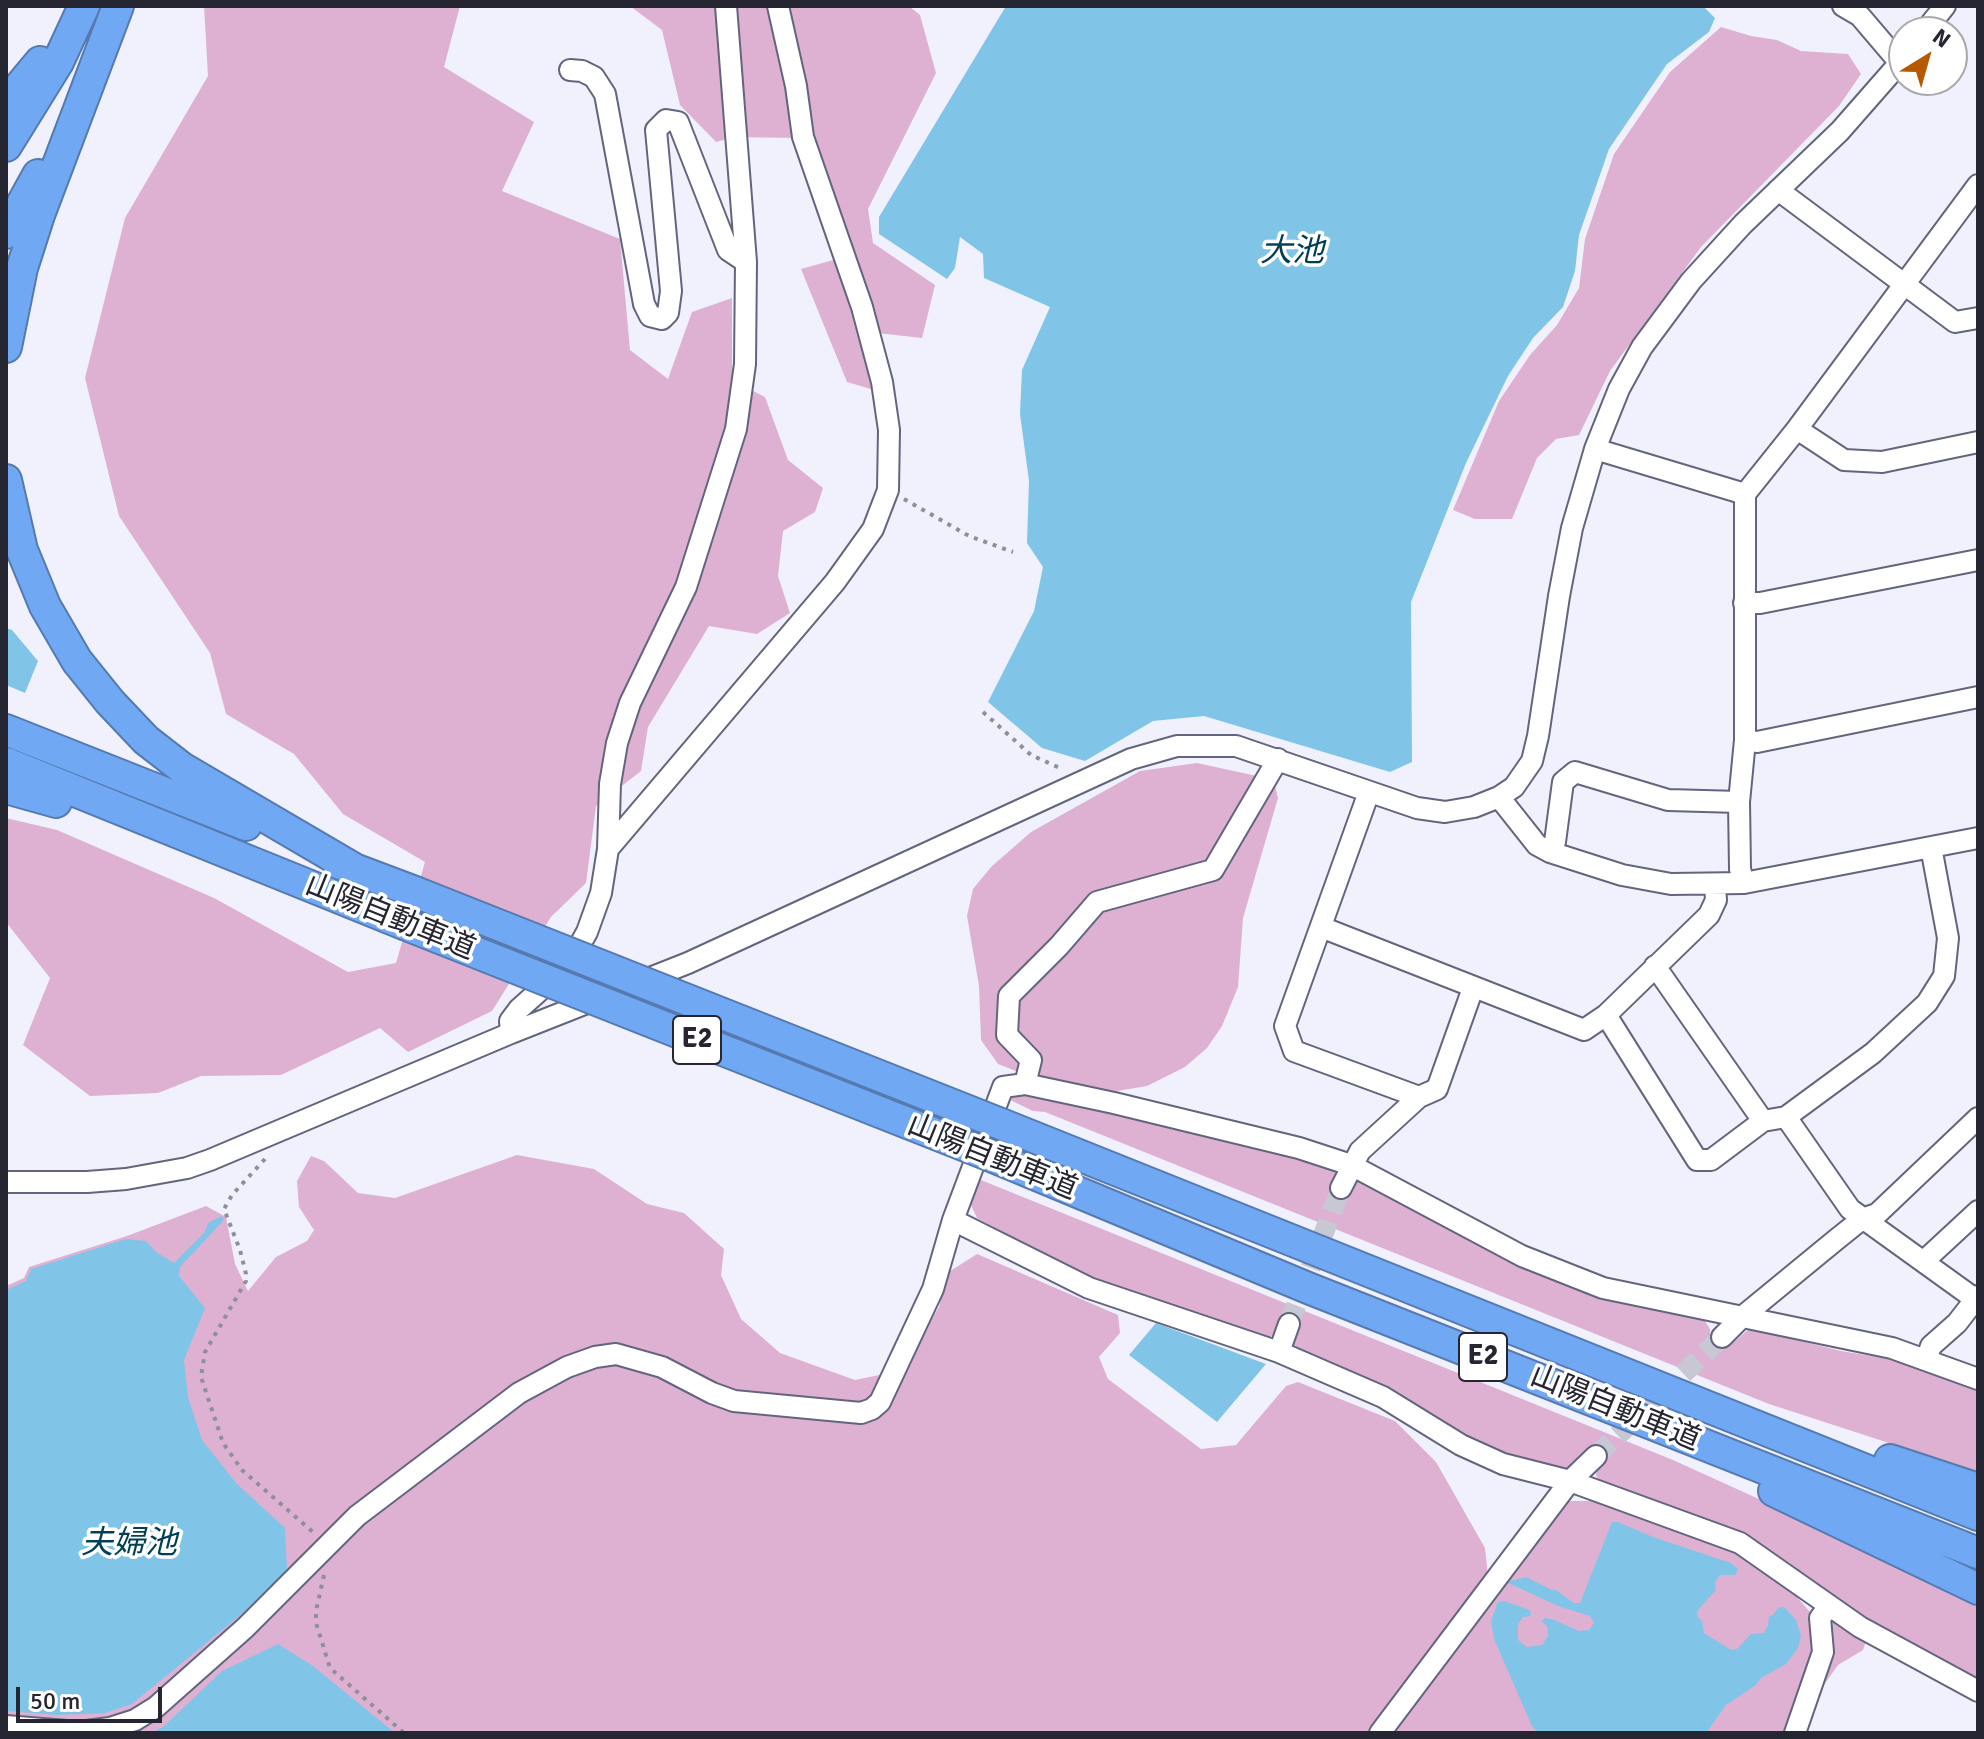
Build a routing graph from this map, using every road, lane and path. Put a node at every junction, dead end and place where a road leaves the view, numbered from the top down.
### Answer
1 (77, 6) edge
2 (84, 6) edge
3 (118, 6) edge
4 (726, 6) edge
5 (778, 6) edge
6 (1843, 6) edge
7 (1888, 46) edge
8 (97, 59) junction
9 (570, 70) dead end
10 (1888, 77) edge
11 (6, 103) edge
12 (6, 146) edge
13 (1978, 185) edge
14 (1778, 190) junction
15 (6, 233) edge
16 (746, 262) junction
17 (1904, 284) junction
18 (1978, 318) edge
19 (6, 347) edge
20 (1797, 429) junction
21 (1978, 442) edge
22 (1595, 449) junction
23 (6, 480) edge
24 (888, 490) junction
25 (1745, 494) junction
26 (1013, 552) dead end
27 (1978, 560) edge
28 (1744, 603) junction
29 (1978, 697) edge
30 (983, 712) dead end
31 (6, 730) edge
32 (1745, 740) junction
33 (1278, 759) junction
34 (6, 763) edge
35 (1080, 782) junction
36 (6, 788) edge
37 (1369, 792) junction
38 (1499, 797) junction
39 (1739, 802) junction
40 (1978, 838) edge
41 (1931, 847) junction
42 (608, 849) junction
43 (1550, 852) junction
44 (268, 869) junction
45 (356, 870) junction
46 (1744, 883) junction
47 (1715, 885) junction
48 (1321, 927) junction
49 (1655, 966) junction
50 (1473, 988) junction
51 (1606, 1015) junction
52 (511, 1033) junction
53 (1025, 1084) junction
54 (1419, 1097) junction
55 (1786, 1117) junction
56 (1978, 1118) edge
57 (1763, 1121) junction
58 (278, 1133) junction
59 (1351, 1165) junction
60 (6, 1182) edge
61 (1341, 1188) tunnel mouth
62 (1978, 1211) edge
63 (1862, 1219) junction
64 (953, 1220) junction
65 (1924, 1261) junction
66 (1308, 1288) junction
67 (1977, 1297) edge
68 (1742, 1317) junction
69 (1289, 1324) tunnel mouth
70 (1722, 1337) tunnel mouth
71 (1279, 1352) junction
72 (1926, 1360) junction
73 (1630, 1375) junction
74 (1978, 1379) edge
75 (1596, 1456) tunnel mouth
76 (1570, 1481) junction
77 (1978, 1489) edge
78 (1978, 1515) edge
79 (322, 1548) junction
80 (1978, 1553) edge
81 (1978, 1589) edge
82 (1829, 1606) junction
83 (1978, 1691) edge
84 (6, 1726) edge
85 (404, 1733) edge
86 (1380, 1733) edge
87 (1795, 1733) edge

1 - 11 highway
2 - 12 highway
3 - 8 highway
4 - 16 street
5 - 24 street
6 - 7 street
8 - 15 highway
8 - 19 highway
9 - 16 street
10 - 14 street
13 - 17 street
14 - 17 street
14 - 22 street
16 - 42 street
17 - 18 street
17 - 20 street
20 - 21 street
20 - 25 street
22 - 25 street
22 - 38 street
23 - 45 highway
24 - 26 path
24 - 42 street
25 - 28 street
27 - 28 street
28 - 32 street
29 - 32 street
30 - 35 path
31 - 45 highway, 山陽自動車道 / E2
32 - 39 street
33 - 35 street
33 - 37 street
33 - 53 street
34 - 44 highway, 山陽自動車道 / E2
35 - 52 street
36 - 44 highway
37 - 38 street
37 - 48 street
38 - 43 street
39 - 43 street
39 - 46 street
40 - 41 street
41 - 46 street
41 - 55 street
42 - 52 street
43 - 47 street
44 - 66 highway, 山陽自動車道 / E2, bridge
45 - 73 highway, 山陽自動車道 / E2, bridge
46 - 47 street
47 - 49 street
48 - 50 street
48 - 54 street
49 - 51 street
49 - 57 street
50 - 51 street
50 - 54 street
51 - 57 street
52 - 58 street
53 - 59 street
53 - 64 street
54 - 59 street
55 - 57 street
55 - 63 street
56 - 63 street
58 - 60 street
58 - 79 path
59 - 61 street
59 - 68 street
62 - 65 street
63 - 65 street
63 - 68 street
64 - 71 street
64 - 79 street
65 - 67 street
66 - 80 highway, 山陽自動車道 / E2
66 - 81 highway
67 - 72 street
68 - 70 street
68 - 72 street
69 - 71 street
71 - 76 street
72 - 74 street
73 - 77 highway
73 - 78 highway, 山陽自動車道 / E2
75 - 76 street
76 - 82 street
76 - 86 street
79 - 84 street
79 - 85 path
82 - 83 street
82 - 87 street

